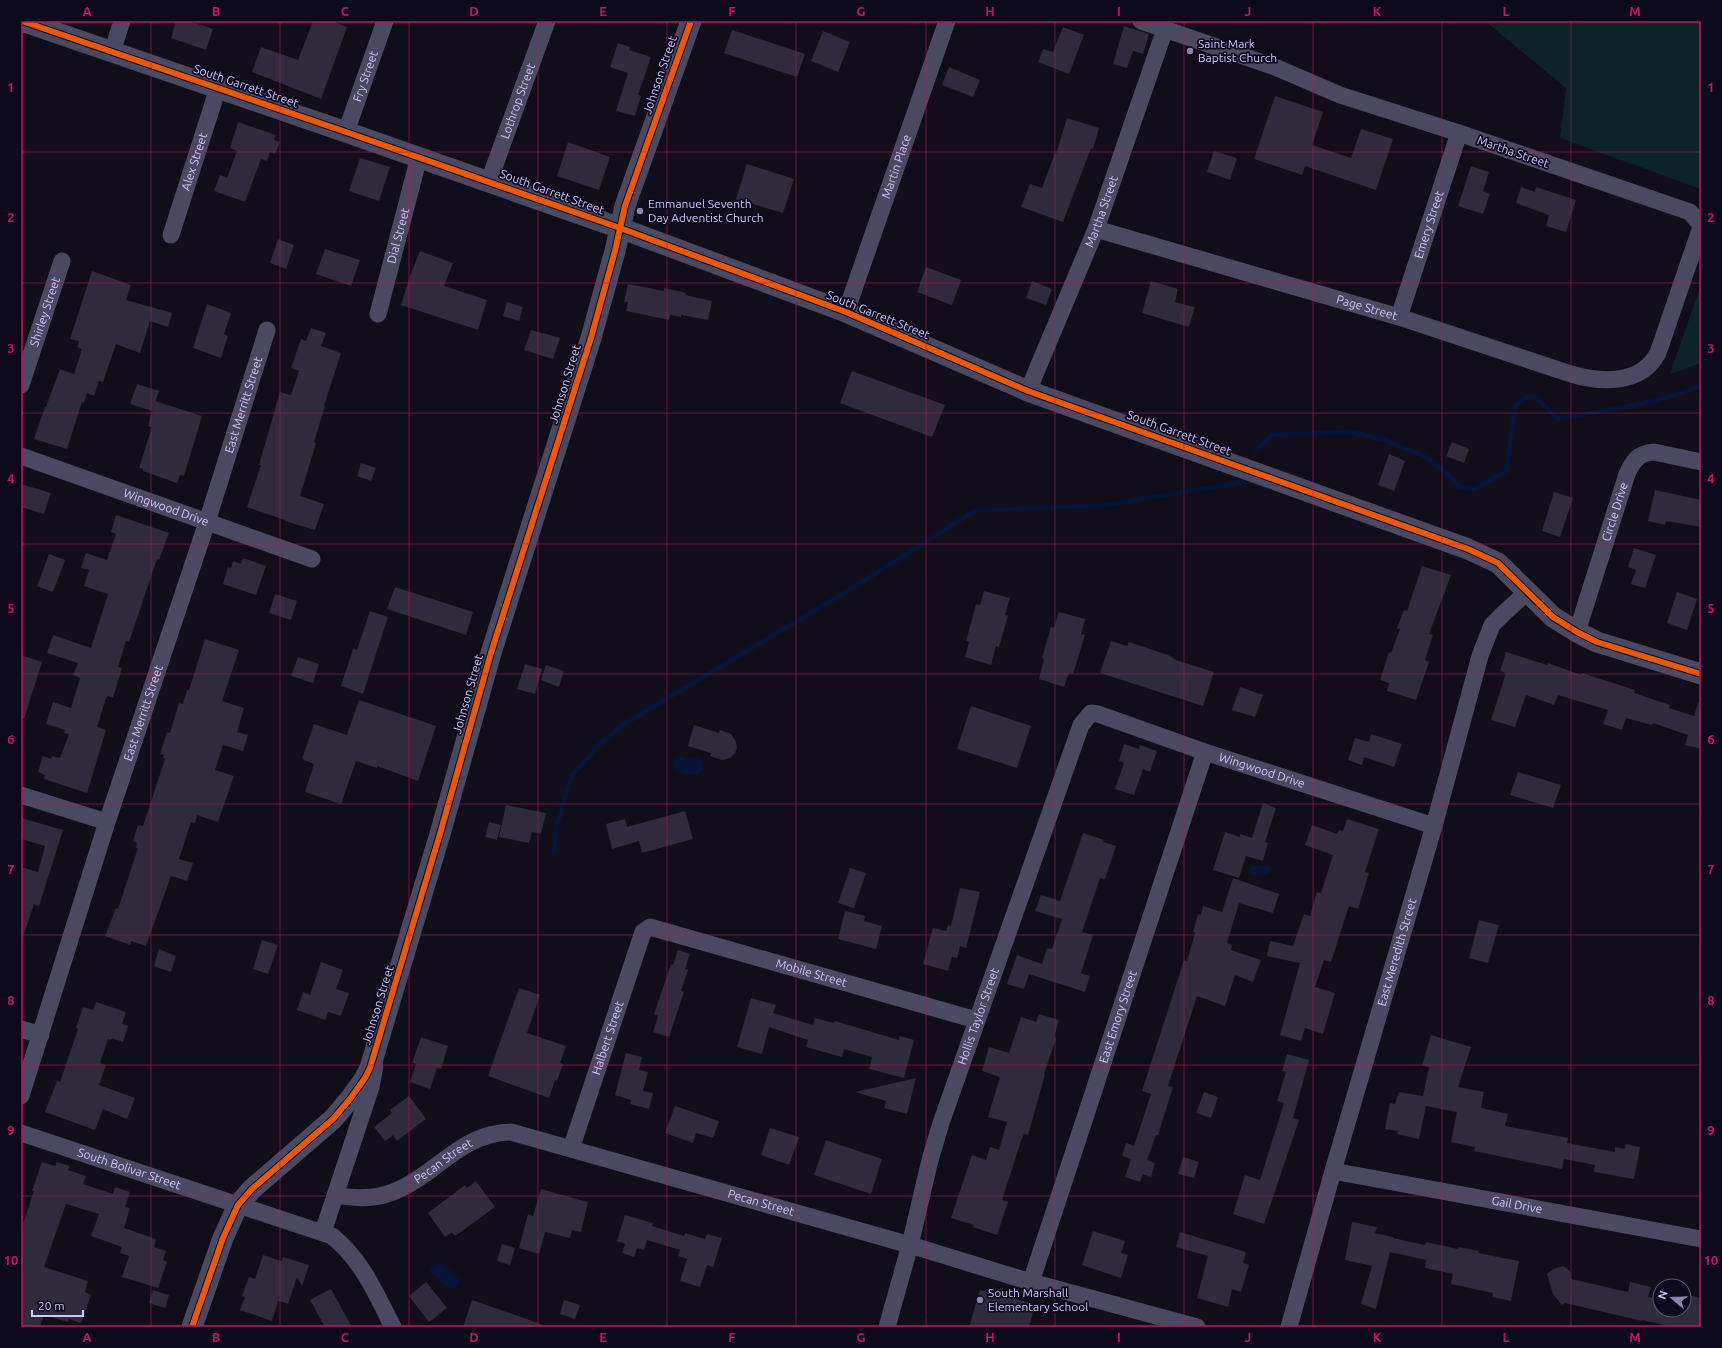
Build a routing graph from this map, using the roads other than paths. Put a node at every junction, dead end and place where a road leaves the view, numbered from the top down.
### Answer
1 (22, 21) edge
2 (122, 21) edge
3 (385, 21) edge
4 (547, 21) edge
5 (690, 21) edge
6 (948, 21) edge
7 (1141, 21) edge
8 (1165, 29) junction
9 (112, 52) junction
10 (218, 88) junction
11 (346, 132) junction
12 (1459, 133) junction
13 (419, 157) junction
14 (489, 181) junction
15 (620, 228) junction
16 (1096, 229) junction
17 (171, 235) dead end
18 (62, 261) dead end
19 (846, 312) junction
20 (378, 314) dead end
21 (1399, 317) junction
22 (267, 330) dead end
23 (1637, 375) joint
24 (21, 385) edge
25 (1028, 391) junction
26 (21, 456) edge
27 (1701, 462) edge
28 (207, 522) junction
29 (312, 558) dead end
30 (1528, 591) junction
31 (1577, 632) junction
32 (1701, 674) edge
33 (1091, 713) joint
34 (1205, 752) junction
35 (21, 795) edge
36 (107, 822) junction
37 (1434, 826) junction
38 (646, 928) joint
39 (976, 1020) junction
40 (21, 1029) edge
41 (41, 1035) junction
42 (377, 1046) junction
43 (21, 1096) edge
44 (21, 1133) edge
45 (571, 1149) junction
46 (1333, 1171) junction
47 (336, 1195) junction
48 (238, 1205) junction
49 (323, 1232) junction
50 (1701, 1239) edge
51 (910, 1245) junction
52 (1031, 1282) junction
53 (192, 1327) edge
54 (393, 1327) edge
55 (887, 1327) edge
56 (1197, 1327) edge
57 (1288, 1327) edge

1 - 9 street, South Garrett Street
2 - 9 street
3 - 11 street, Fry Street
4 - 14 street, Lothrop Street
5 - 15 street, Johnson Street
6 - 19 street, Martin Place
7 - 8 street, Martha Street
8 - 12 street, Martha Street
8 - 16 street, Martha Street
9 - 10 street, South Garrett Street
10 - 11 street, South Garrett Street
10 - 17 street, Alex Street
11 - 13 street, South Garrett Street
12 - 21 street, Emery Street
12 - 23 street, Martha Street
13 - 14 street, South Garrett Street
13 - 20 street, Dial Street
14 - 15 street, South Garrett Street
15 - 19 street, South Garrett Street
15 - 42 street, Johnson Street
16 - 21 street, Page Street
16 - 25 street, Martha Street
18 - 24 street, Shirley Street
19 - 25 street, South Garrett Street
21 - 23 street, Page Street
22 - 28 street, East Merritt Street
25 - 30 street, South Garrett Street
26 - 28 street, Wingwood Drive
27 - 31 street, Circle Drive
28 - 29 street, Wingwood Drive
28 - 36 street, East Merritt Street
30 - 31 street, South Garrett Street
30 - 37 street, East Meredith Street
31 - 32 street, South Garrett Street
33 - 34 street, Wingwood Drive
33 - 39 street, Hollis Taylor Street
34 - 37 street, Wingwood Drive
34 - 52 street, East Emory Street
35 - 36 street
36 - 41 street, East Merritt Street
37 - 46 street, East Meredith Street
38 - 39 street, Mobile Street
38 - 45 street, Halbert Street
39 - 51 street, Hollis Taylor Street
40 - 41 street
41 - 43 street, East Merritt Street
42 - 47 street, Johnson Street
42 - 48 street, Johnson Street
44 - 48 street, South Bolivar Street
45 - 47 street, Pecan Street
45 - 51 street, Pecan Street
46 - 50 street, Gail Drive
46 - 57 street, East Meredith Street
47 - 49 street, Johnson Street
48 - 49 street, South Bolivar Street
48 - 53 street, Johnson Street
49 - 54 street, South Bolivar Street
51 - 52 street, Pecan Street
51 - 55 street, Hollis Taylor Street
52 - 56 street, Pecan Street

